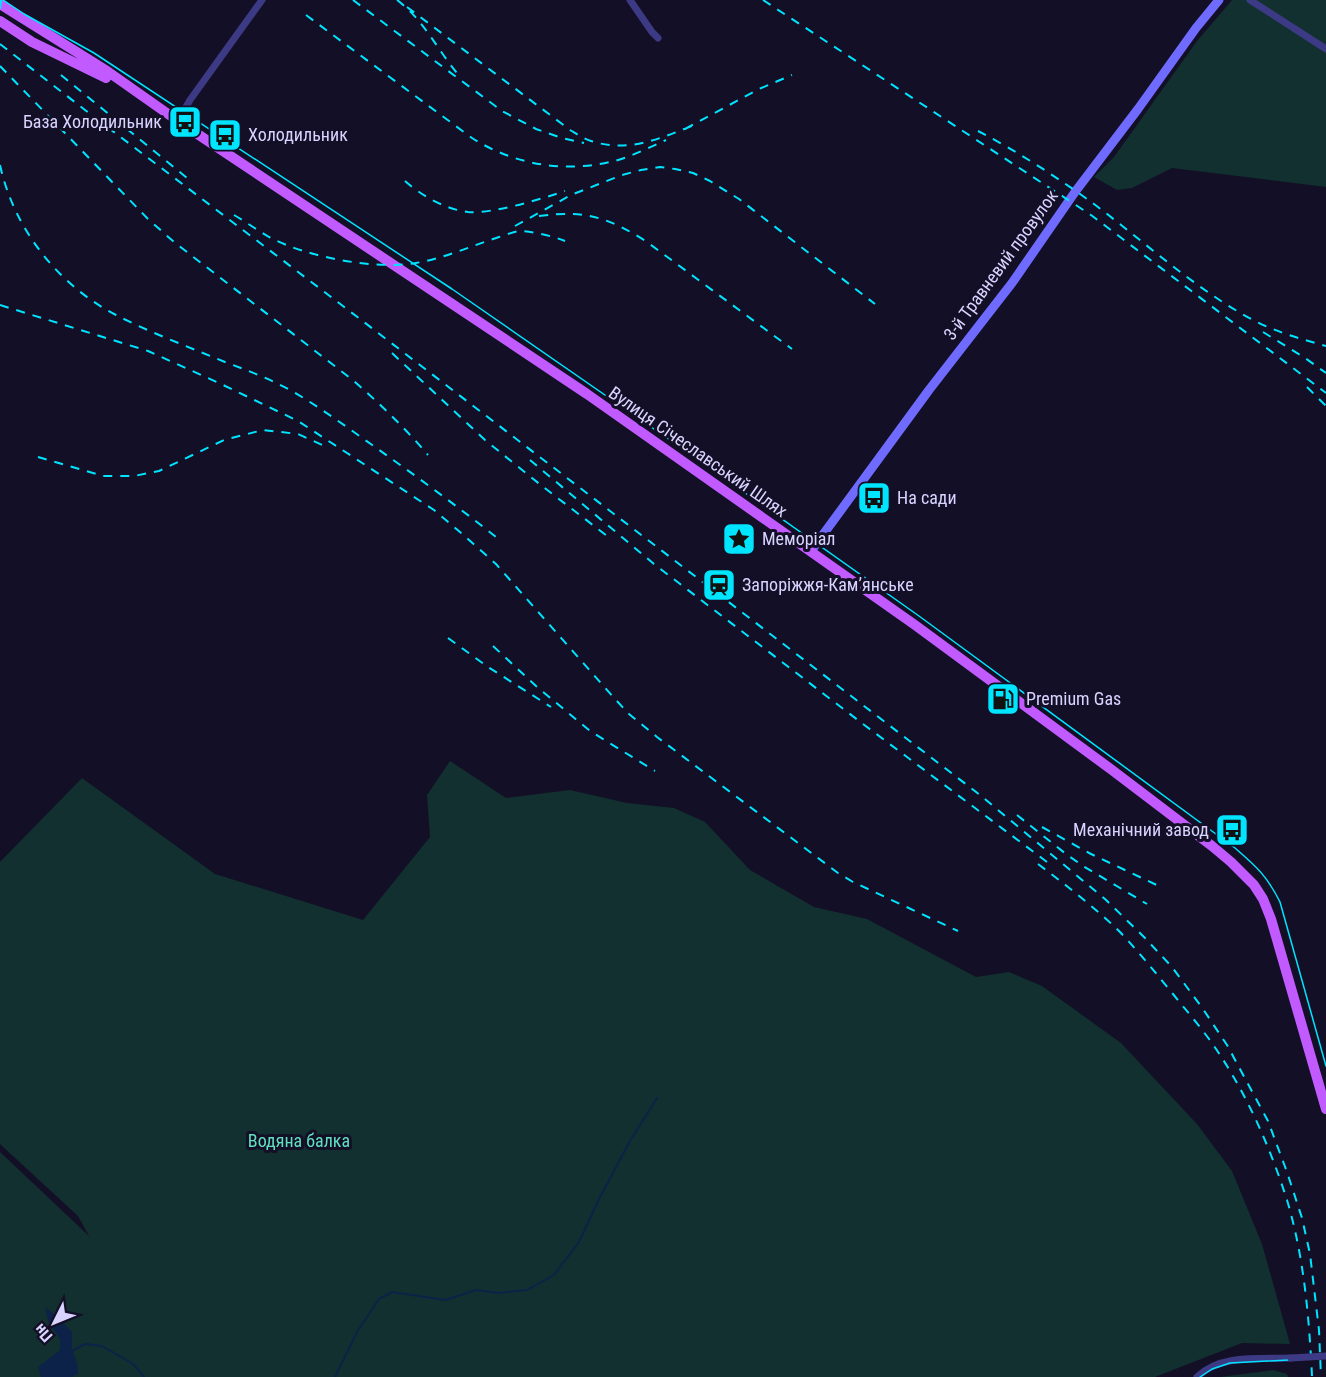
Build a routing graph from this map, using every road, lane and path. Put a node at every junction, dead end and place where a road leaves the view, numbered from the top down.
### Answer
1 (262, 0) edge
2 (630, 0) edge
3 (1219, 0) edge
4 (1250, 0) edge
5 (0, 4) edge
6 (0, 21) edge
7 (658, 38) dead end
8 (1326, 49) edge
9 (178, 121) junction
10 (811, 551) junction
11 (1326, 1108) edge
12 (1326, 1356) edge
13 (1197, 1377) edge

1 - 9 street
2 - 7 street
3 - 10 main road, 3-й Травневий провулок
4 - 8 street
5 - 9 main road, Вулиця Січеславський Шлях
6 - 9 main road, Вулиця Січеславський Шлях
9 - 10 main road, Вулиця Січеславський Шлях
10 - 11 main road, Вулиця Січеславський Шлях
12 - 13 street, bridge

